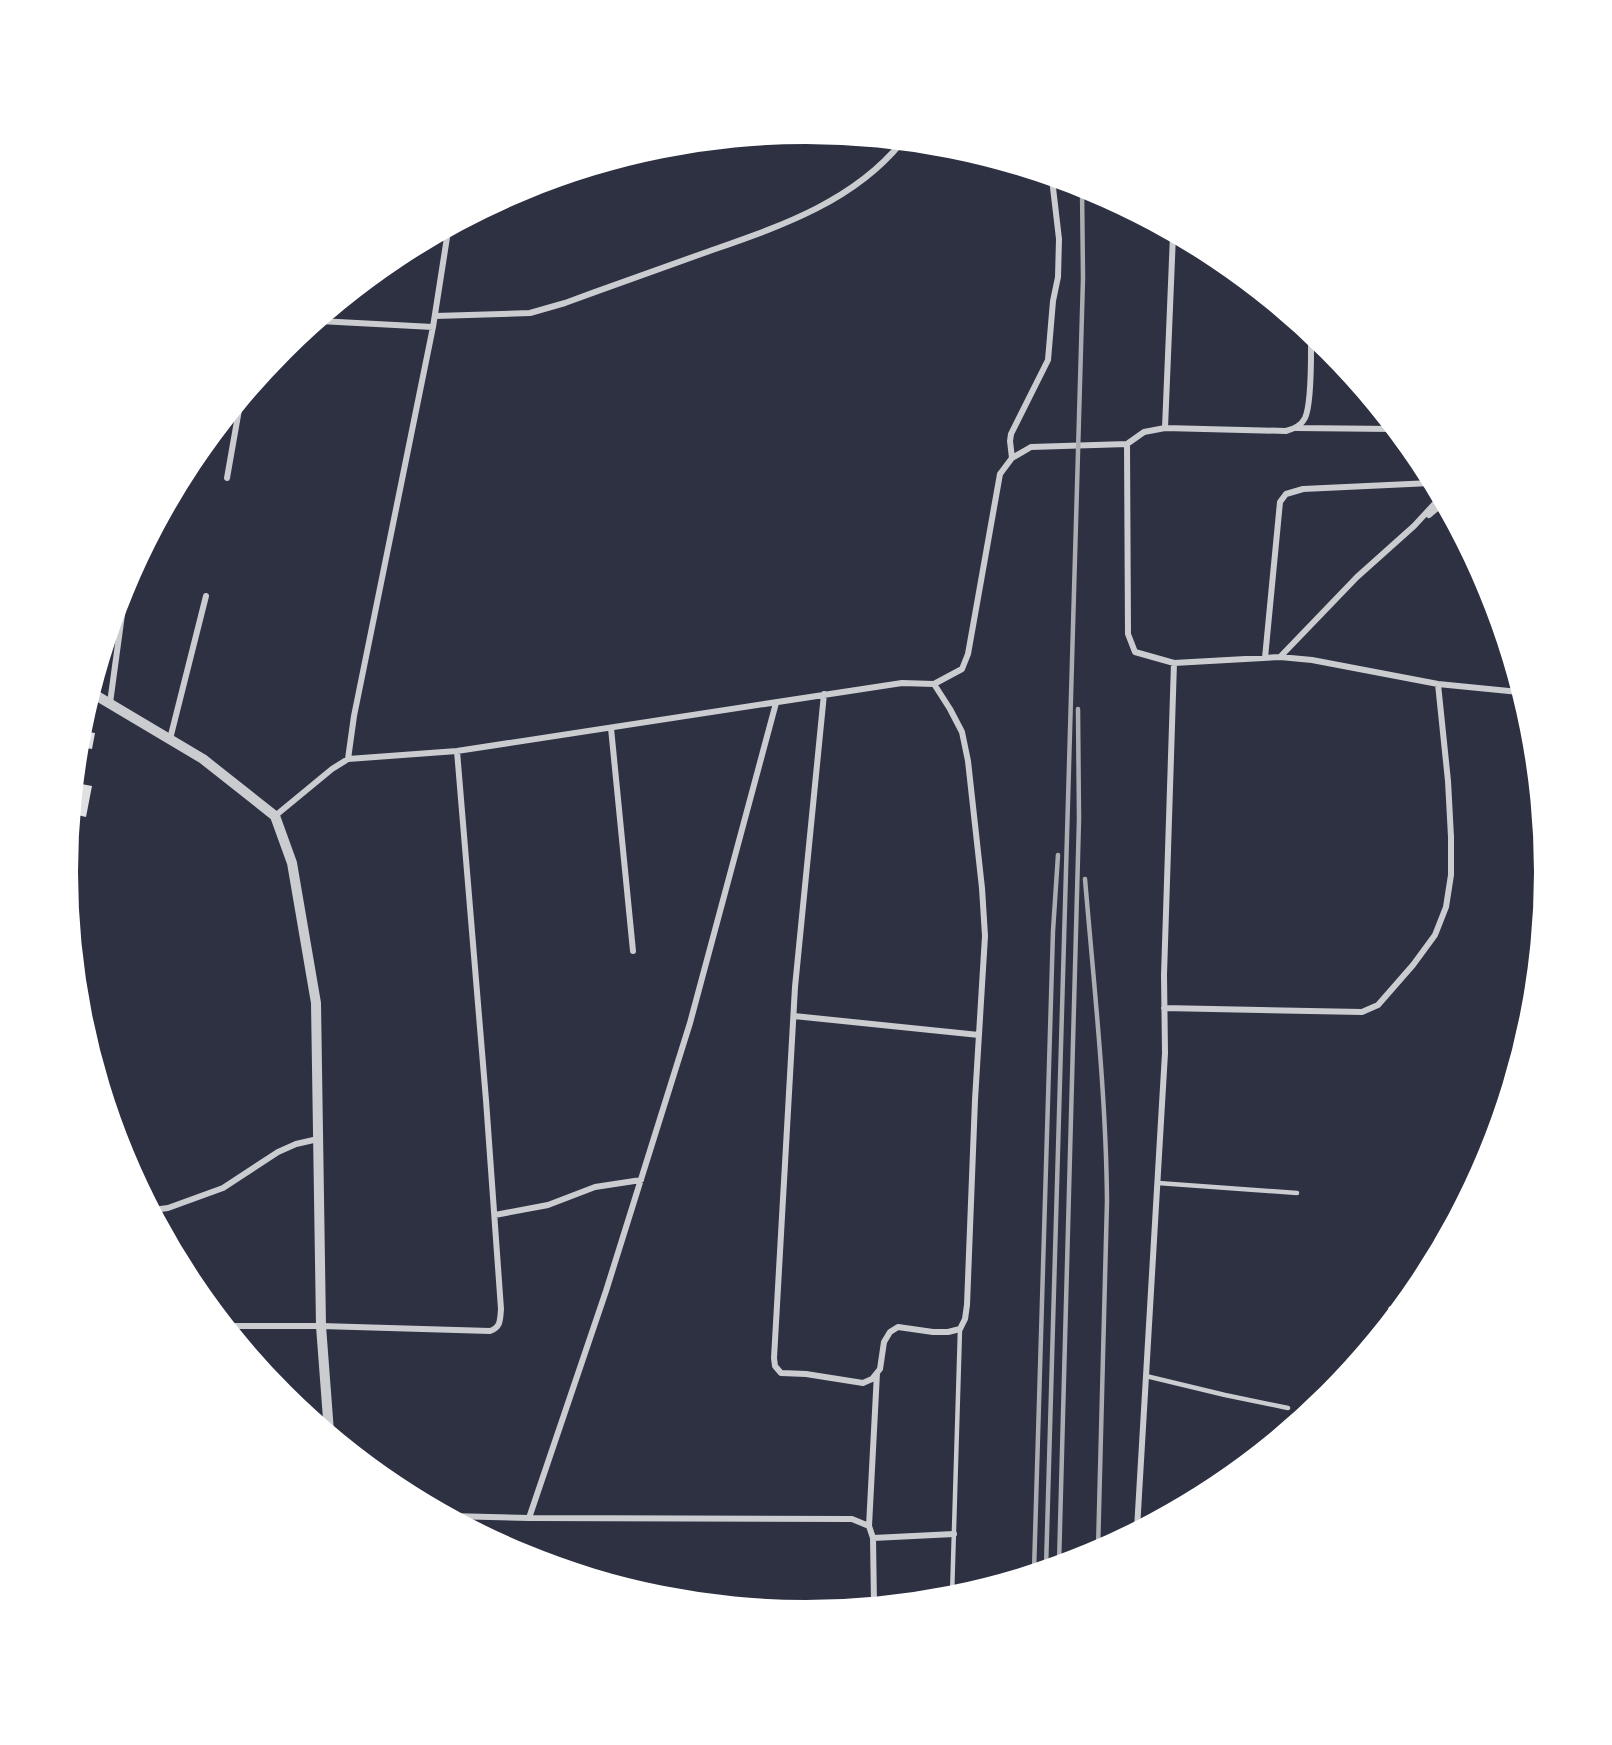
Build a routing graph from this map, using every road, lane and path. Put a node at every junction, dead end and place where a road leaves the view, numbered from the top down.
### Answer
1 (895, 150) edge
2 (1053, 188) edge
3 (446, 240) edge
4 (1173, 244) edge
5 (435, 316) junction
6 (330, 322) edge
7 (433, 327) junction
8 (1311, 348) edge
9 (237, 418) edge
10 (1165, 428) junction
11 (1296, 428) junction
12 (1384, 429) edge
13 (1127, 444) junction
14 (1012, 458) junction
15 (226, 478) dead end
16 (1421, 483) edge
17 (1434, 505) edge
18 (1436, 509) edge
19 (1414, 526) junction
20 (206, 596) dead end
21 (120, 630) edge
22 (1280, 657) junction
23 (1265, 658) junction
24 (1174, 663) junction
25 (934, 684) junction
26 (1438, 684) junction
27 (1511, 691) edge
28 (824, 694) junction
29 (100, 698) edge
30 (776, 703) junction
31 (110, 704) junction
32 (610, 728) junction
33 (170, 739) junction
34 (457, 751) junction
35 (348, 759) junction
36 (275, 816) junction
37 (633, 951) dead end
38 (1164, 1008) junction
39 (794, 1016) junction
40 (979, 1035) junction
41 (318, 1139) junction
42 (641, 1180) junction
43 (1158, 1183) junction
44 (1297, 1193) dead end
45 (161, 1209) edge
46 (495, 1215) junction
47 (236, 1326) edge
48 (321, 1326) junction
49 (960, 1329) junction
50 (877, 1372) junction
51 (1146, 1376) junction
52 (1288, 1408) dead end
53 (328, 1422) edge
54 (468, 1516) edge
55 (529, 1518) junction
56 (1138, 1520) edge
57 (868, 1526) junction
58 (954, 1534) junction
59 (873, 1538) junction
60 (952, 1586) edge
61 (874, 1597) edge

1 - 5 street
2 - 14 street
3 - 5 street
4 - 10 street
5 - 7 street
6 - 7 street
7 - 35 street
8 - 11 street
9 - 15 street
10 - 11 street
10 - 13 street
11 - 12 street
13 - 14 street
13 - 24 street
14 - 25 street
16 - 23 street
17 - 19 street
18 - 19 street
19 - 22 street
20 - 33 street
21 - 31 street
22 - 23 street
22 - 26 street
23 - 24 street
24 - 38 street
25 - 28 street
25 - 40 street
26 - 27 street
26 - 38 street
28 - 30 street
28 - 39 street
29 - 31 street
30 - 32 street
30 - 42 street
31 - 33 street
32 - 34 street
32 - 37 street
33 - 36 street
34 - 35 street
34 - 46 street
35 - 36 street
36 - 41 street
38 - 43 street
39 - 40 street
39 - 50 street
40 - 49 street
41 - 45 street
41 - 48 street
42 - 46 street
42 - 55 street
43 - 44 lane
43 - 51 street
46 - 48 street
47 - 48 street
48 - 53 street
49 - 50 street
49 - 58 lane
50 - 57 street
51 - 52 lane
51 - 56 street
54 - 55 street
55 - 57 street
57 - 59 street
58 - 59 street
58 - 60 lane
59 - 61 street

